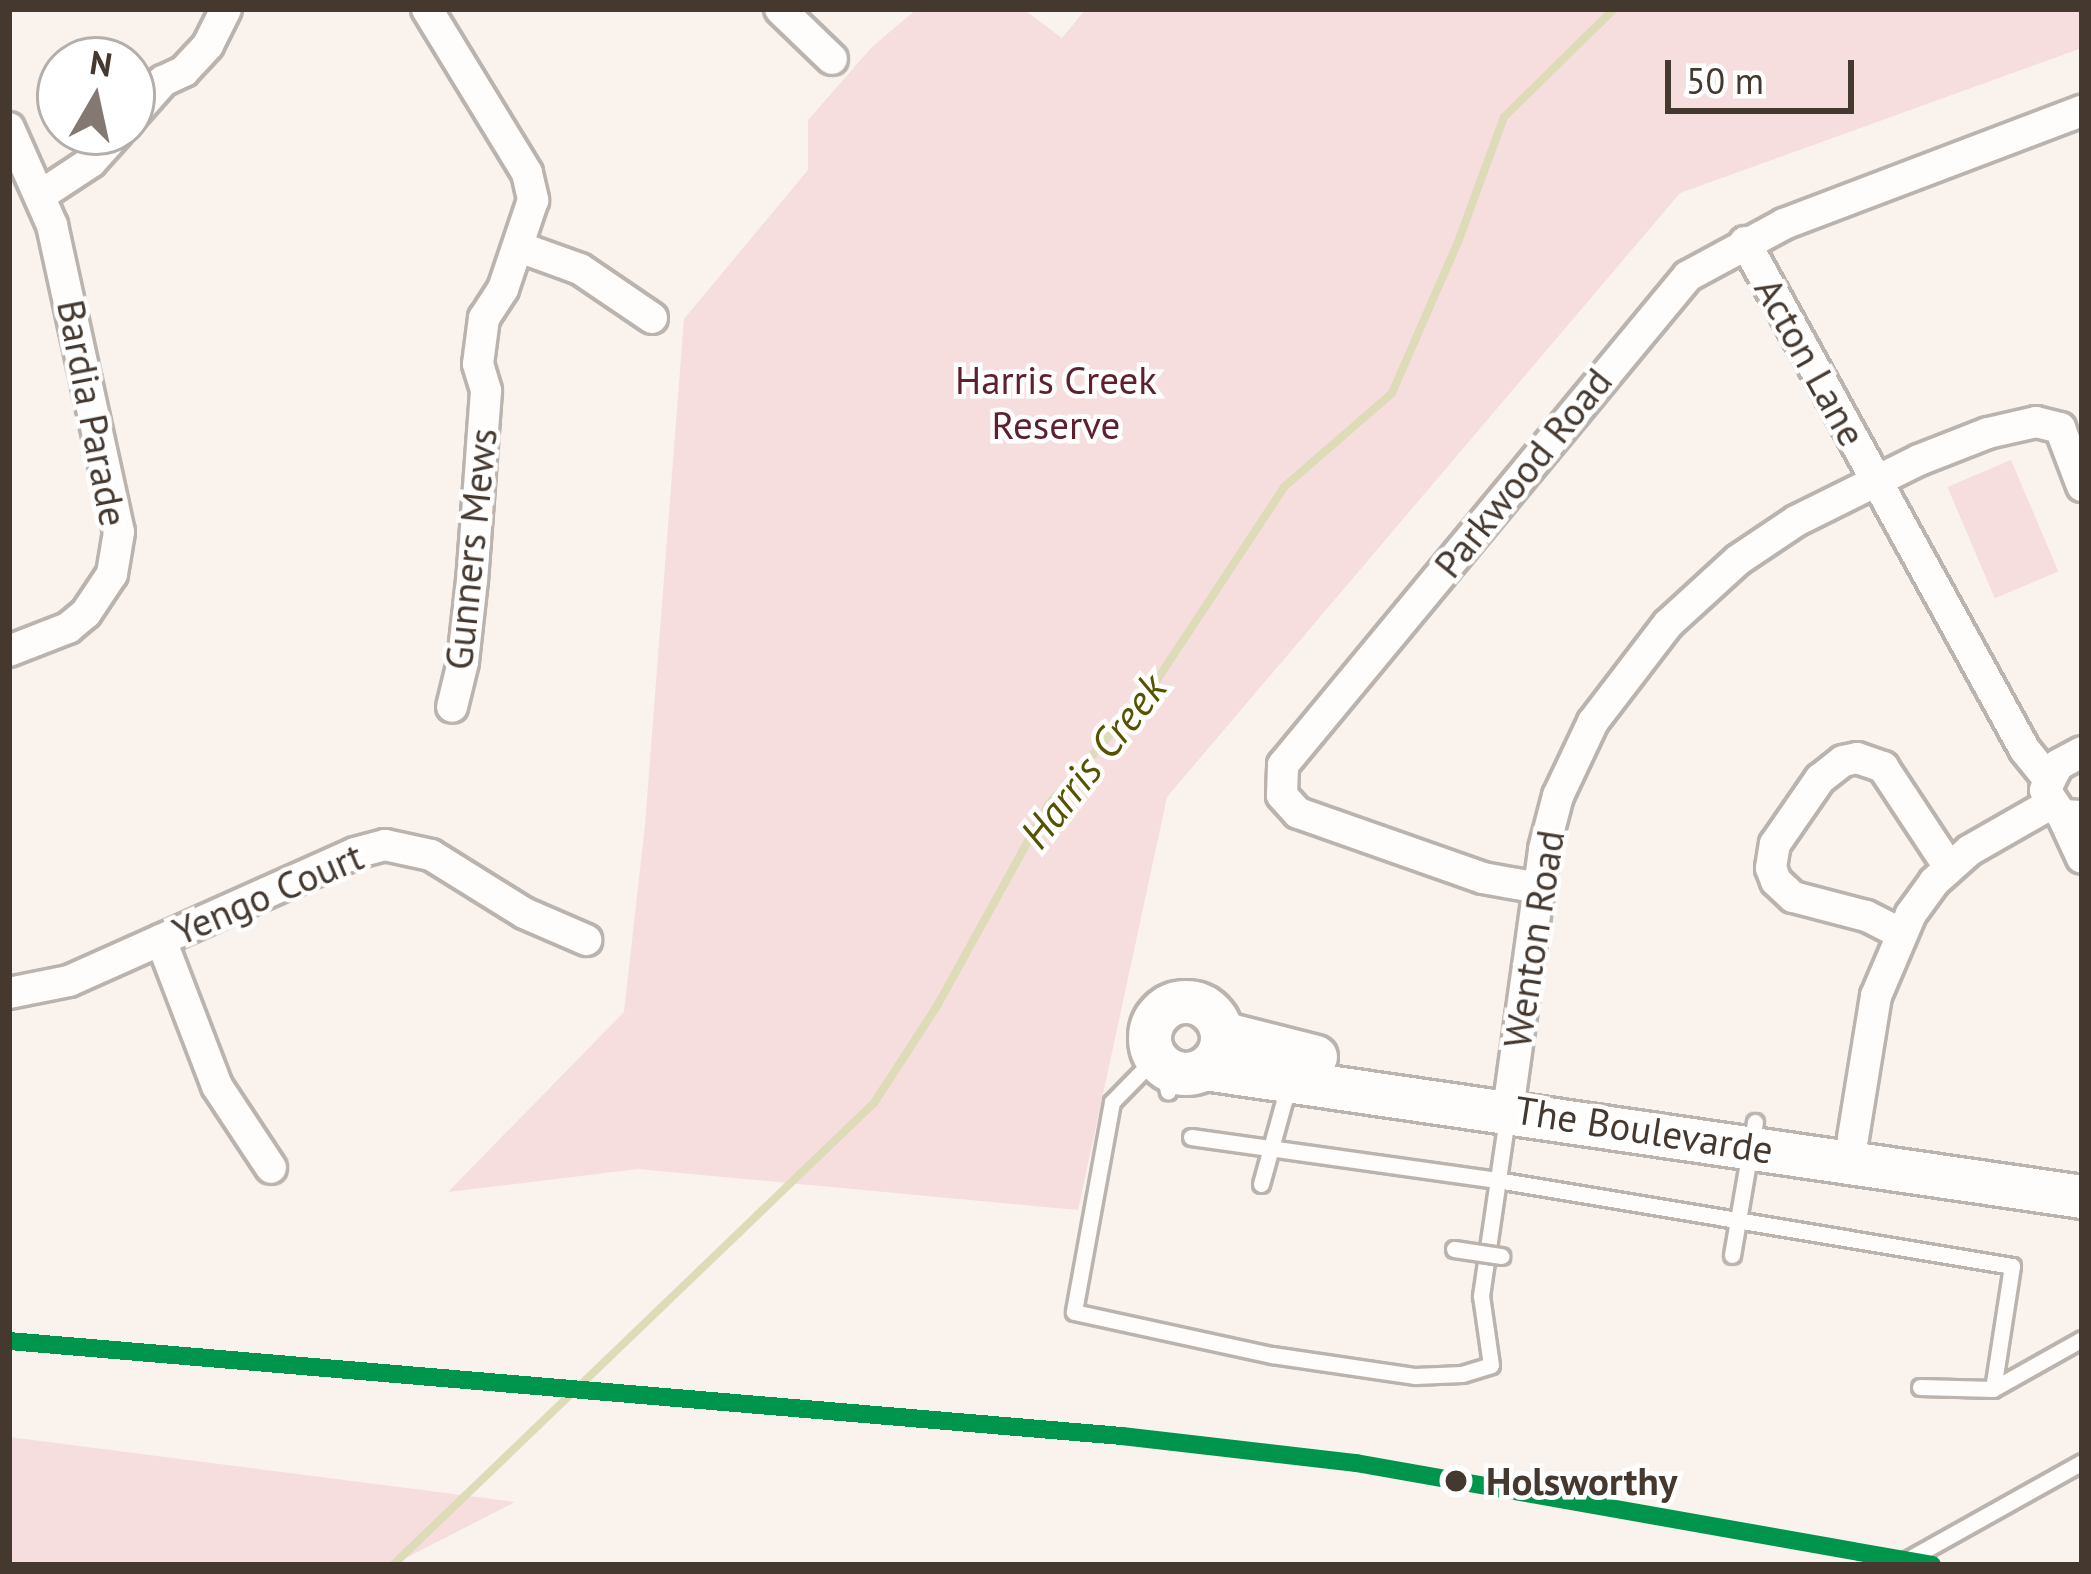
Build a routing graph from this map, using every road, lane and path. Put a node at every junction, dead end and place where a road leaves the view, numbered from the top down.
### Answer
1 (427, 9) edge
2 (780, 9) edge
3 (221, 15) edge
4 (832, 59) dead end
5 (156, 90) edge
6 (2082, 111) edge
7 (9, 128) edge
8 (96, 156) edge
9 (41, 195) junction
10 (1744, 242) junction
11 (519, 248) junction
12 (652, 317) dead end
13 (1875, 481) junction
14 (2082, 486) edge
15 (9, 651) edge
16 (452, 707) dead end
17 (2082, 752) edge
18 (2060, 803) edge
19 (2082, 858) edge
20 (1949, 867) junction
21 (1539, 888) junction
22 (1900, 933) junction
23 (161, 940) junction
24 (586, 940) dead end
25 (9, 993) edge
26 (1183, 1063) junction
27 (1298, 1080) junction
28 (1509, 1098) junction
29 (1752, 1134) junction
30 (1191, 1137) dead end
31 (1853, 1138) junction
32 (1273, 1147) junction
33 (272, 1168) dead end
34 (2082, 1175) edge
35 (1497, 1180) junction
36 (1261, 1184) dead end
37 (2082, 1198) edge
38 (1736, 1221) junction
39 (1454, 1249) dead end
40 (1732, 1255) dead end
41 (1501, 1256) dead end
42 (2082, 1339) edge
43 (1920, 1387) dead end
44 (1993, 1389) junction
45 (2082, 1462) edge
46 (1898, 1565) edge

1 - 11 street, Gunners Mews
2 - 4 street
3 - 5 street
6 - 10 street, Parkwood Road
7 - 9 street, Bardia Parade
8 - 9 street
9 - 15 street, Bardia Parade
10 - 13 street, Acton Lane
10 - 21 street, Parkwood Road
11 - 12 street
11 - 16 street, Gunners Mews
13 - 14 street, Wenton Road
13 - 18 street, Acton Lane
13 - 21 street, Wenton Road
17 - 18 street
18 - 19 street, Acton Lane
18 - 20 street
20 - 22 street
20 - 22 street
21 - 28 street, Wenton Road
22 - 31 street
23 - 24 street, Yengo Court
23 - 25 street, Yengo Court
23 - 33 street
26 - 27 street, The Boulevarde
26 - 28 street, The Boulevarde
26 - 35 lane
27 - 28 street, The Boulevarde
27 - 32 lane
28 - 29 street, The Boulevarde
28 - 35 lane
29 - 31 street, The Boulevarde
29 - 37 street, The Boulevarde
29 - 38 lane
30 - 32 lane
31 - 34 street, The Boulevarde
32 - 35 lane
32 - 36 lane
35 - 38 lane
38 - 40 lane
38 - 44 lane
39 - 41 lane, bridge
42 - 44 lane
43 - 44 lane
45 - 46 lane

